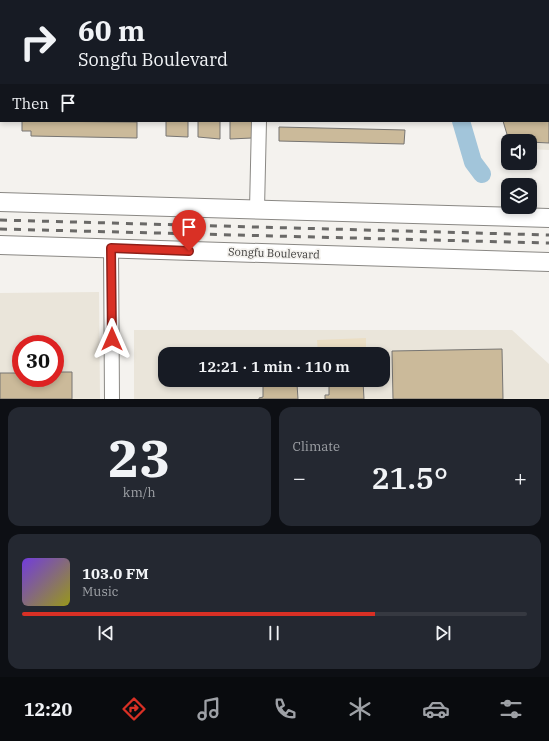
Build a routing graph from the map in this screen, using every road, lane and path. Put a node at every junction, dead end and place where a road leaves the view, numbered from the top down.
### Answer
1 (259, 122) edge
2 (0, 202) edge
3 (257, 209) junction
4 (549, 218) edge
5 (0, 245) edge
6 (111, 248) junction
7 (548, 262) edge
8 (112, 399) edge

1 - 3 street
2 - 3 main road
3 - 4 main road
5 - 6 main road, Songfu Boulevard
6 - 7 main road, Songfu Boulevard
6 - 8 street

